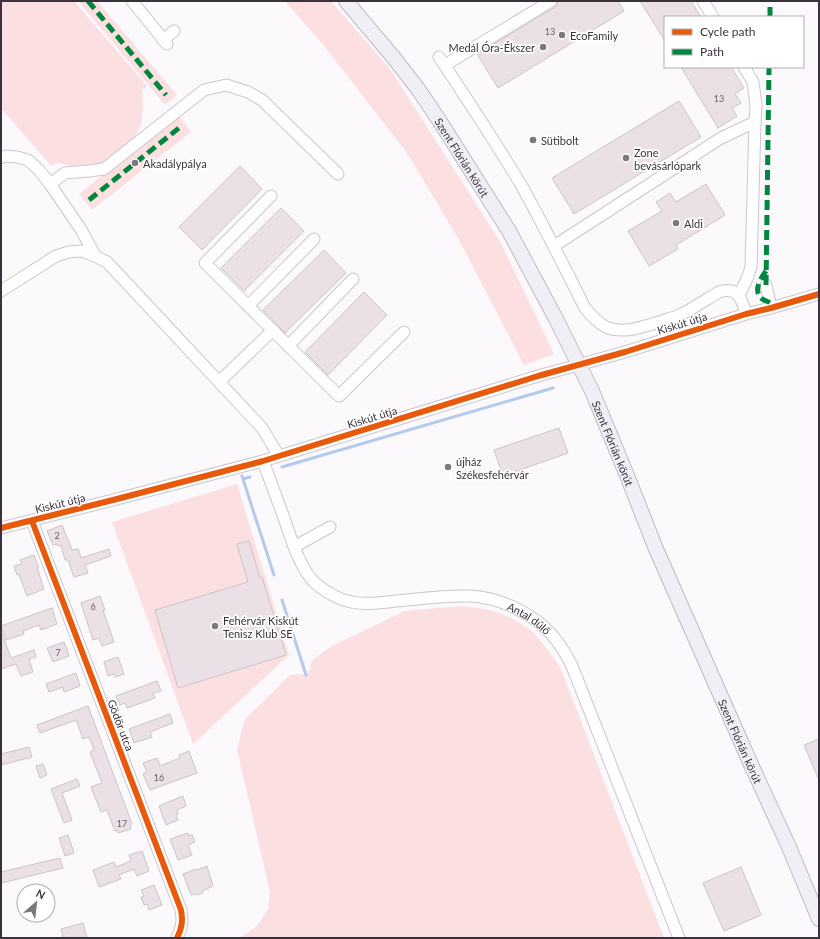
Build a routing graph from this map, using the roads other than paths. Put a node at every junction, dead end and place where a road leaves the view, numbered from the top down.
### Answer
1 (132, 1) edge
2 (346, 1) edge
3 (551, 1) edge
4 (703, 1) edge
5 (712, 16) edge
6 (174, 31) dead end
7 (745, 68) edge
8 (756, 122) junction
9 (1, 158) edge
10 (338, 174) dead end
11 (50, 184) junction
12 (271, 196) dead end
13 (314, 239) dead end
14 (554, 246) junction
15 (95, 256) junction
16 (353, 279) dead end
17 (766, 285) dead end
18 (1, 291) edge
19 (819, 294) edge
20 (738, 295) junction
21 (248, 306) junction
22 (771, 308) junction
23 (746, 314) junction
24 (273, 330) junction
25 (404, 332) dead end
26 (288, 346) junction
27 (579, 364) junction
28 (219, 382) junction
29 (279, 456) junction
30 (263, 461) junction
31 (32, 521) junction
32 (330, 527) dead end
33 (1, 528) edge
34 (294, 547) junction
35 (819, 919) edge
36 (177, 938) edge
37 (679, 938) edge

1 - 6 street
2 - 27 main road, Szent Flórián körút
3 - 14 street
4 - 5 street
7 - 8 street
8 - 14 street
8 - 20 street
9 - 11 street
10 - 11 street
11 - 15 street
12 - 21 street
13 - 21 street
14 - 20 street
15 - 18 street
15 - 28 street
16 - 26 street
17 - 22 street
19 - 22 street, Kiskút útja
20 - 23 street
21 - 24 street
22 - 23 street, Kiskút útja
23 - 27 street, Kiskút útja
24 - 26 street
24 - 28 street
25 - 26 street
27 - 29 street, Kiskút útja
27 - 35 main road, Szent Flórián körút
28 - 29 street
29 - 30 street, Kiskút útja
30 - 31 street, Kiskút útja
30 - 34 street, Antal dűlő
31 - 33 street, Kiskút útja
31 - 36 street, Gödör utca
32 - 34 street
34 - 37 street, Antal dűlő

